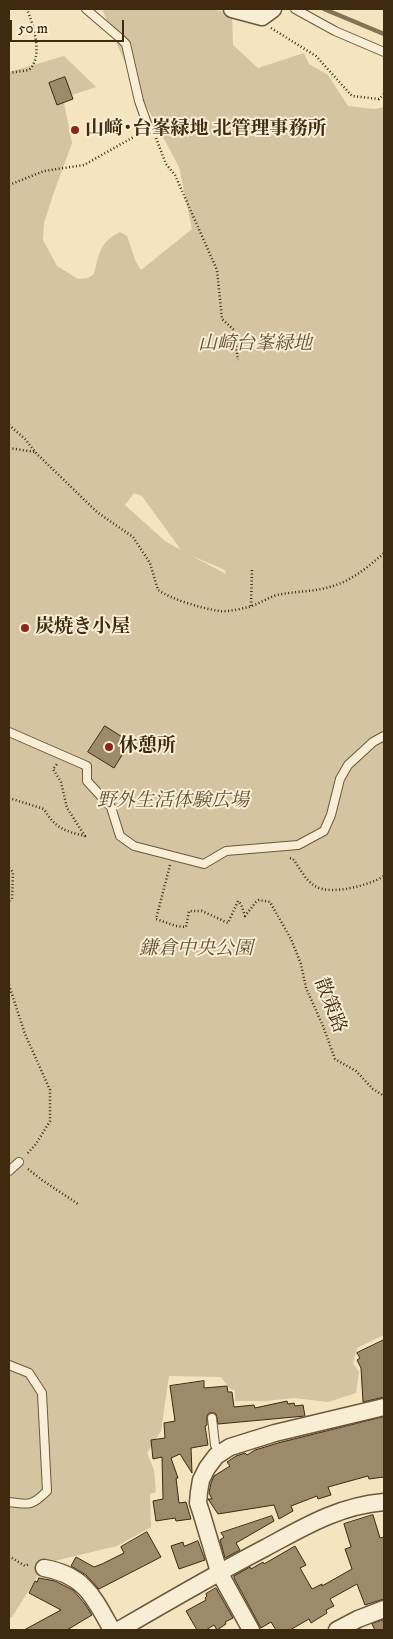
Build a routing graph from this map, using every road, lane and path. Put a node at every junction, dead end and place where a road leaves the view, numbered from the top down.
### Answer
1 (28, 9) edge
2 (86, 9) edge
3 (232, 9) edge
4 (295, 9) edge
5 (268, 13) edge
6 (384, 52) edge
7 (9, 73) edge
8 (384, 94) edge
9 (149, 129) junction
10 (9, 185) edge
11 (238, 360) dead end
12 (9, 425) edge
13 (9, 448) edge
14 (36, 452) junction
15 (384, 553) edge
16 (252, 569) dead end
17 (251, 606) junction
18 (9, 732) edge
19 (384, 736) edge
20 (66, 757) junction
21 (9, 798) edge
22 (172, 856) junction
23 (287, 857) dead end
24 (9, 868) edge
25 (384, 876) edge
26 (9, 901) edge
27 (9, 986) edge
28 (384, 1096) edge
29 (19, 1162) junction
30 (9, 1172) edge
31 (78, 1204) dead end
32 (9, 1366) edge
33 (384, 1407) edge
34 (212, 1418) dead end
35 (220, 1454) junction
36 (9, 1502) edge
37 (384, 1502) edge
38 (9, 1556) edge
39 (25, 1566) dead end
40 (44, 1568) dead end
41 (219, 1572) junction
42 (384, 1609) edge
43 (112, 1630) edge
44 (119, 1630) edge
45 (251, 1630) edge
46 (337, 1630) edge

1 - 7 path
2 - 9 lane
3 - 5 street
4 - 6 lane
5 - 8 path
9 - 10 path
9 - 11 path
12 - 14 path
13 - 14 path
14 - 17 path
15 - 17 path
16 - 17 path
18 - 20 lane
19 - 22 lane
20 - 21 path
20 - 22 lane
22 - 28 path, 散策路
23 - 25 path
24 - 26 path
27 - 29 path
29 - 30 lane
29 - 31 path
32 - 36 lane
33 - 35 street
34 - 35 lane
35 - 41 street
37 - 41 street
38 - 39 path
40 - 43 street
41 - 44 street
41 - 45 street
42 - 46 street

